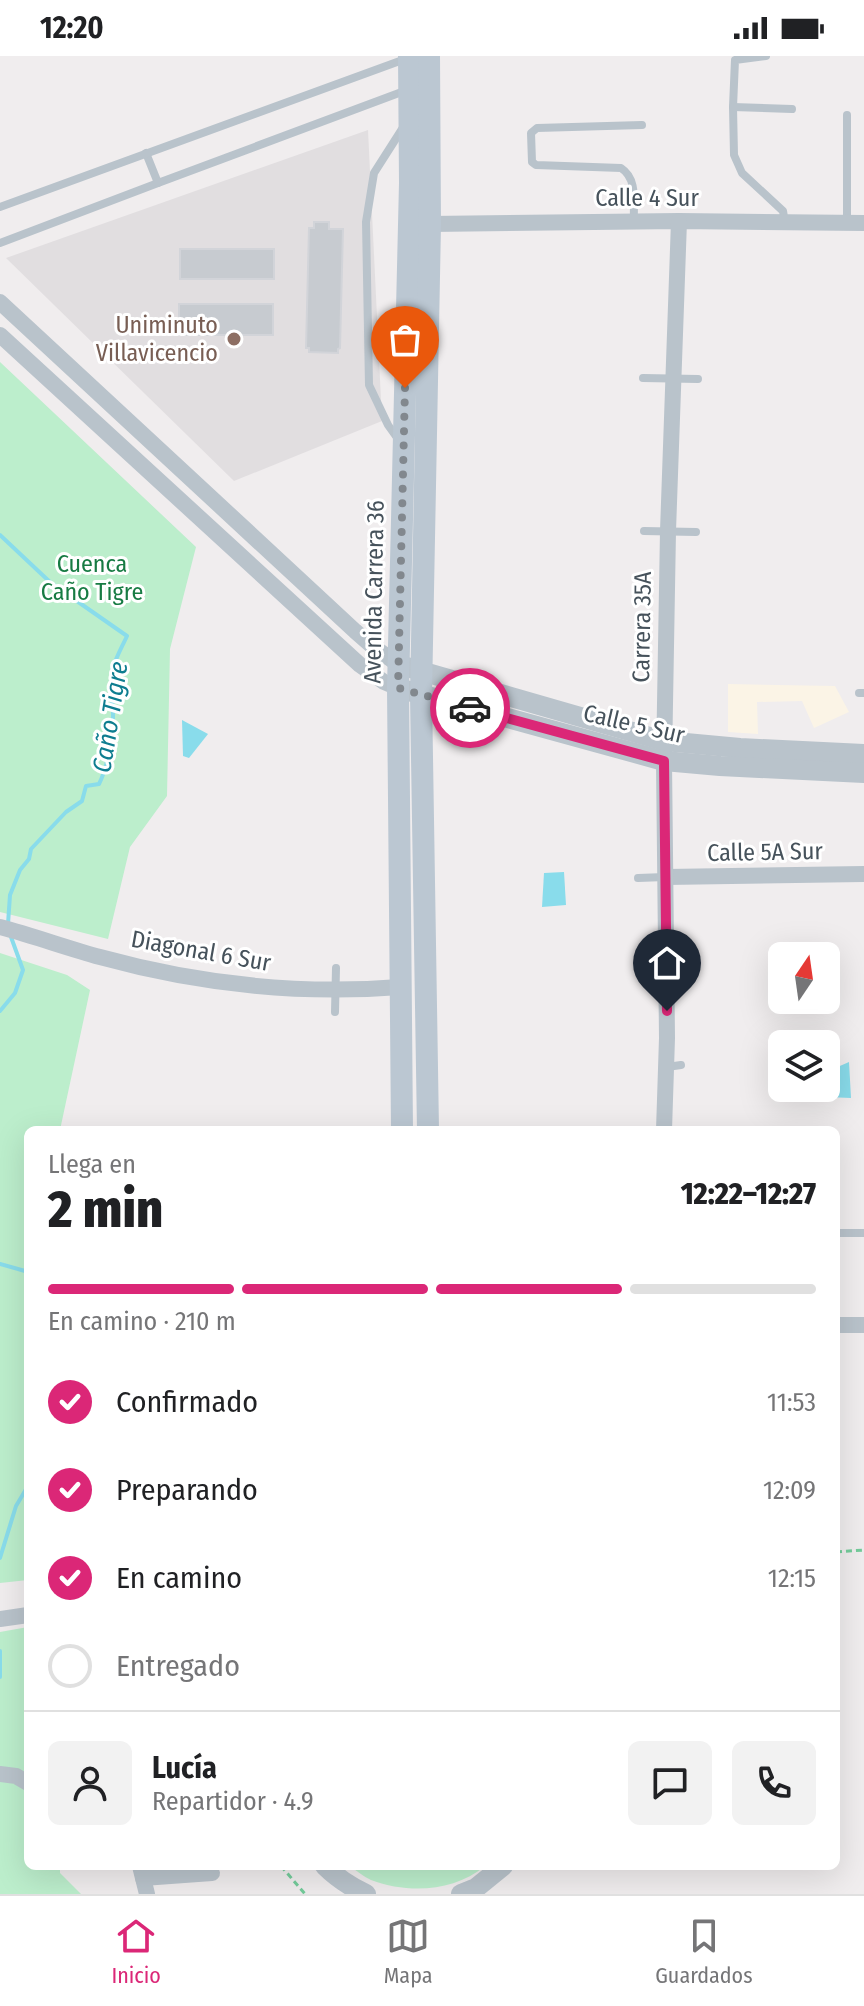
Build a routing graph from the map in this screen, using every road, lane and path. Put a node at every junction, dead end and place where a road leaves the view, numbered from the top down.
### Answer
1 (766, 56) edge
2 (416, 57) edge
3 (735, 58) edge
4 (409, 89) junction
5 (733, 107) junction
6 (792, 109) dead end
7 (847, 115) dead end
8 (409, 118) junction
9 (642, 125) dead end
10 (146, 153) junction
11 (158, 183) junction
12 (0, 207) edge
13 (679, 221) junction
14 (634, 222) junction
15 (785, 223) junction
16 (847, 223) junction
17 (864, 223) edge
18 (430, 224) junction
19 (0, 243) edge
20 (0, 302) edge
21 (0, 335) edge
22 (643, 378) dead end
23 (673, 379) junction
24 (698, 379) dead end
25 (404, 447) junction
26 (644, 531) dead end
27 (668, 531) junction
28 (696, 532) dead end
29 (399, 665) junction
30 (422, 670) junction
31 (398, 688) junction
32 (421, 695) junction
33 (664, 751) junction
34 (864, 754) edge
35 (864, 773) edge
36 (864, 874) edge
37 (666, 877) junction
38 (638, 878) dead end
39 (0, 927) edge
40 (336, 968) dead end
41 (400, 987) junction
42 (336, 990) junction
43 (335, 1012) dead end
44 (402, 1126) edge
45 (428, 1126) edge
46 (665, 1126) edge
47 (840, 1233) edge
48 (864, 1233) edge
49 (840, 1325) edge
50 (864, 1325) edge
51 (864, 1550) edge
52 (840, 1552) edge
53 (24, 1616) edge
54 (0, 1619) edge
55 (0, 1774) edge
56 (24, 1781) edge
57 (284, 1870) edge
58 (330, 1870) edge
59 (498, 1870) edge
60 (212, 1873) dead end
61 (143, 1879) edge
62 (305, 1894) edge
63 (366, 1894) edge
64 (461, 1894) edge

1 - 3 lane
2 - 4 main road, Avenida Carrera 36
2 - 10 lane
2 - 18 main road, Avenida Carrera 36
3 - 5 lane
4 - 8 main road, Avenida Carrera 36
4 - 11 lane
5 - 6 lane
5 - 15 lane
7 - 16 lane
8 - 25 main road, Avenida Carrera 36
8 - 25 lane
9 - 14 lane
10 - 11 lane
10 - 12 lane
11 - 19 lane
13 - 14 street, Calle 4 Sur
13 - 15 street, Calle 4 Sur
13 - 23 street, Carrera 35A
14 - 18 street, Calle 4 Sur
15 - 16 street, Calle 4 Sur
16 - 17 street, Calle 4 Sur
18 - 30 main road, Avenida Carrera 36
20 - 29 street
21 - 31 street
22 - 23 lane
23 - 24 lane
23 - 27 street, Carrera 35A
25 - 29 main road, Avenida Carrera 36
26 - 27 lane
27 - 28 lane
27 - 33 street, Carrera 35A
29 - 30 street, Calle 5 Sur
29 - 31 main road, Avenida Carrera 36
30 - 32 main road, Avenida Carrera 36
30 - 33 street, Calle 5 Sur
31 - 32 street, Calle 5 Sur
31 - 41 main road, Avenida Carrera 36
32 - 33 street, Calle 5 Sur
32 - 45 main road, Avenida Carrera 36
33 - 34 street, Calle 5 Sur
33 - 35 street, Calle 5 Sur
33 - 37 street, Carrera 35A
36 - 37 street, Calle 5A Sur
37 - 38 lane
37 - 46 street, Carrera 35A
39 - 42 street, Diagonal 6 Sur
40 - 42 lane
41 - 42 street, Diagonal 6 Sur
41 - 44 main road, Avenida Carrera 36
42 - 43 lane
47 - 48 lane
49 - 50 street
51 - 52 path
53 - 54 street
55 - 56 street
57 - 62 path
58 - 63 street
59 - 64 street
60 - 61 street

